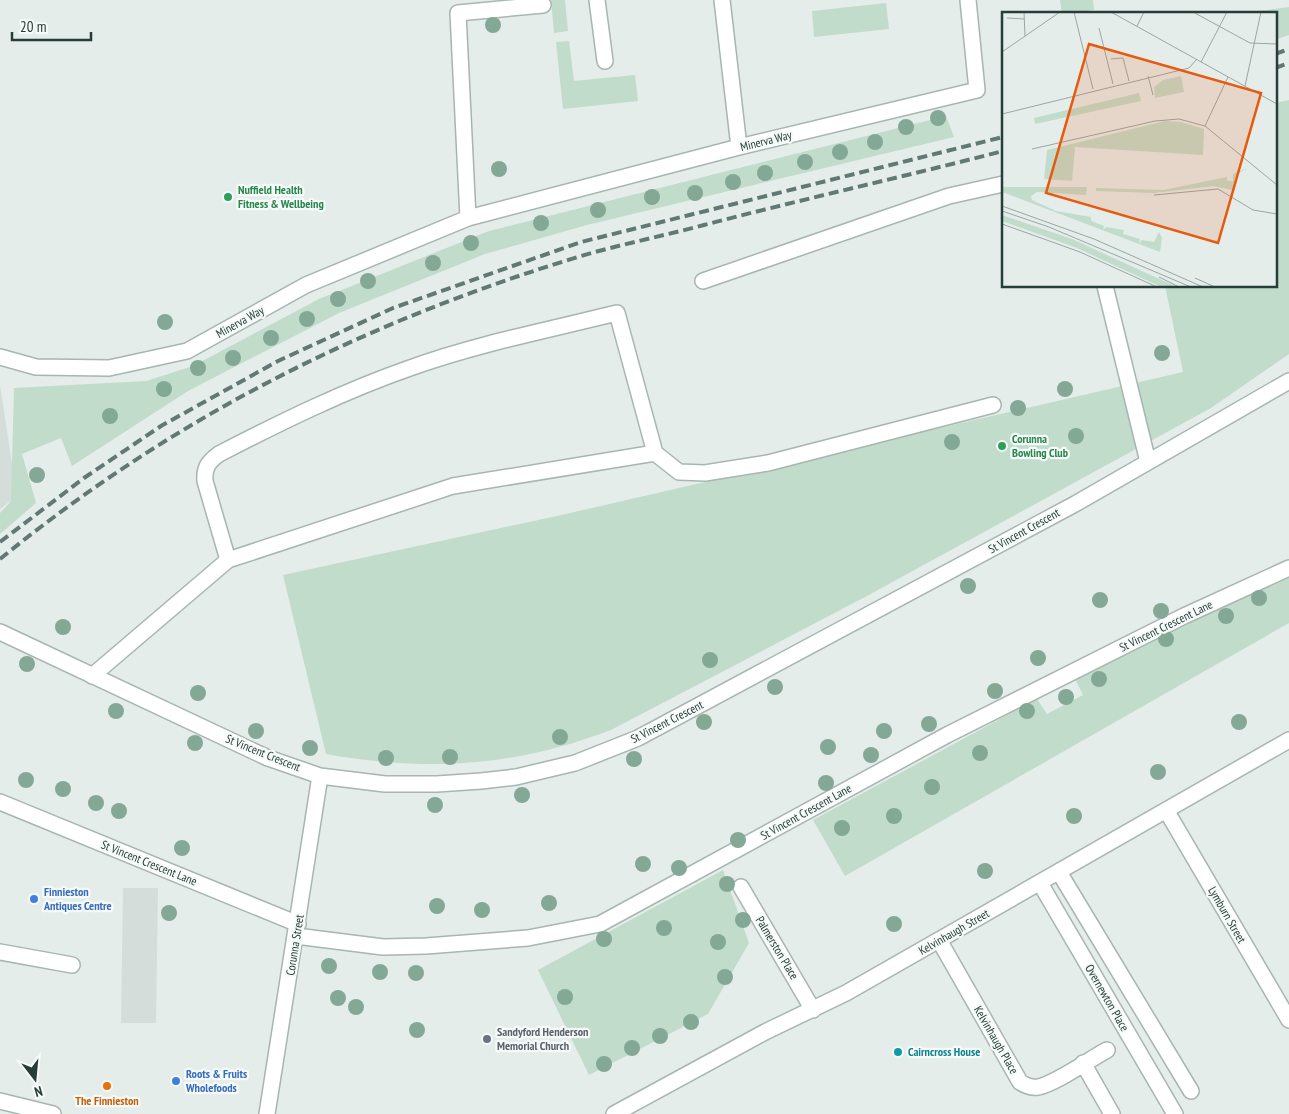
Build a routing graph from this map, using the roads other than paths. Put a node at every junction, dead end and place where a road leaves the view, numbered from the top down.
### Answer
1 (597, 0) edge
2 (722, 0) edge
3 (968, 0) edge
4 (543, 5) dead end
5 (605, 62) dead end
6 (739, 147) junction
7 (1002, 184) edge
8 (468, 218) junction
9 (703, 281) dead end
10 (1104, 288) edge
11 (0, 357) edge
12 (1289, 381) edge
13 (992, 405) dead end
14 (655, 453) junction
15 (1148, 462) junction
16 (228, 560) junction
17 (1289, 568) edge
18 (0, 632) edge
19 (92, 676) junction
20 (1289, 740) edge
21 (320, 776) junction
22 (0, 802) edge
23 (1166, 810) junction
24 (1058, 872) junction
25 (1040, 882) junction
26 (741, 887) dead end
27 (297, 930) junction
28 (939, 940) junction
29 (0, 952) edge
30 (72, 965) dead end
31 (813, 1010) junction
32 (1289, 1020) edge
33 (1107, 1050) dead end
34 (1083, 1063) junction
35 (1191, 1091) dead end
36 (0, 1101) edge
37 (53, 1114) edge
38 (267, 1114) edge
39 (614, 1114) edge
40 (1112, 1114) edge
41 (1175, 1114) edge

1 - 5 street
2 - 6 street
3 - 6 street, Minerva Way
4 - 8 street
6 - 8 street, Minerva Way
7 - 9 street
8 - 11 street, Minerva Way
10 - 15 street
12 - 15 street, St Vincent Crescent
13 - 14 street
14 - 16 street
14 - 16 street
15 - 21 street, St Vincent Crescent
16 - 19 street
17 - 27 street, St Vincent Crescent Lane
18 - 19 street, St Vincent Crescent
19 - 21 street, St Vincent Crescent
20 - 23 street, Kelvinhaugh Street
21 - 27 street, Corunna Street
22 - 27 street, St Vincent Crescent Lane
23 - 24 street, Kelvinhaugh Street
23 - 32 street, Lymburn Street
24 - 25 street, Kelvinhaugh Street
24 - 35 street
25 - 28 street, Kelvinhaugh Street
25 - 41 street, Overnewton Place
26 - 31 street, Palmerston Place
27 - 38 street, Corunna Street
28 - 31 street, Kelvinhaugh Street
28 - 34 street, Kelvinhaugh Place
29 - 30 street
31 - 39 street, Kelvinhaugh Street
33 - 34 street, Kelvinhaugh Place
34 - 40 street
36 - 37 street

